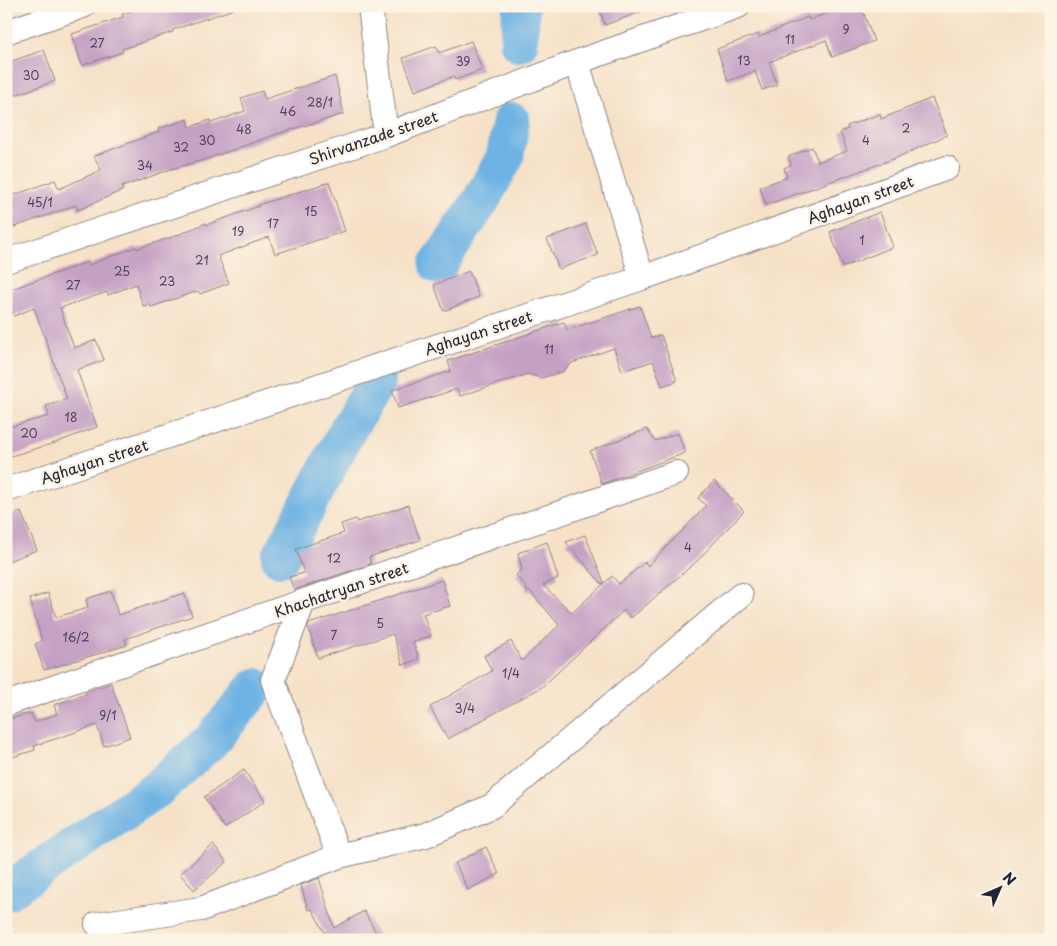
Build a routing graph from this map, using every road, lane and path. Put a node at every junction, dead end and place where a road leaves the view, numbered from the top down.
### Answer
1 (83, 6) edge
2 (370, 6) edge
3 (738, 6) edge
4 (6, 32) edge
5 (576, 62) junction
6 (386, 135) junction
7 (947, 168) dead end
8 (6, 261) edge
9 (642, 278) junction
10 (676, 473) dead end
11 (6, 490) edge
12 (741, 596) dead end
13 (303, 602) junction
14 (6, 704) edge
15 (339, 856) junction
16 (97, 924) dead end

1 - 4 street
2 - 6 street
3 - 5 street, Shirvanzade street
5 - 6 street, Shirvanzade street
5 - 9 street
6 - 8 street, Shirvanzade street
7 - 9 street, Aghayan street
9 - 11 street, Aghayan street
10 - 13 street, Khachatryan street
12 - 15 street
13 - 14 street, Khachatryan street
13 - 15 street
15 - 16 street

